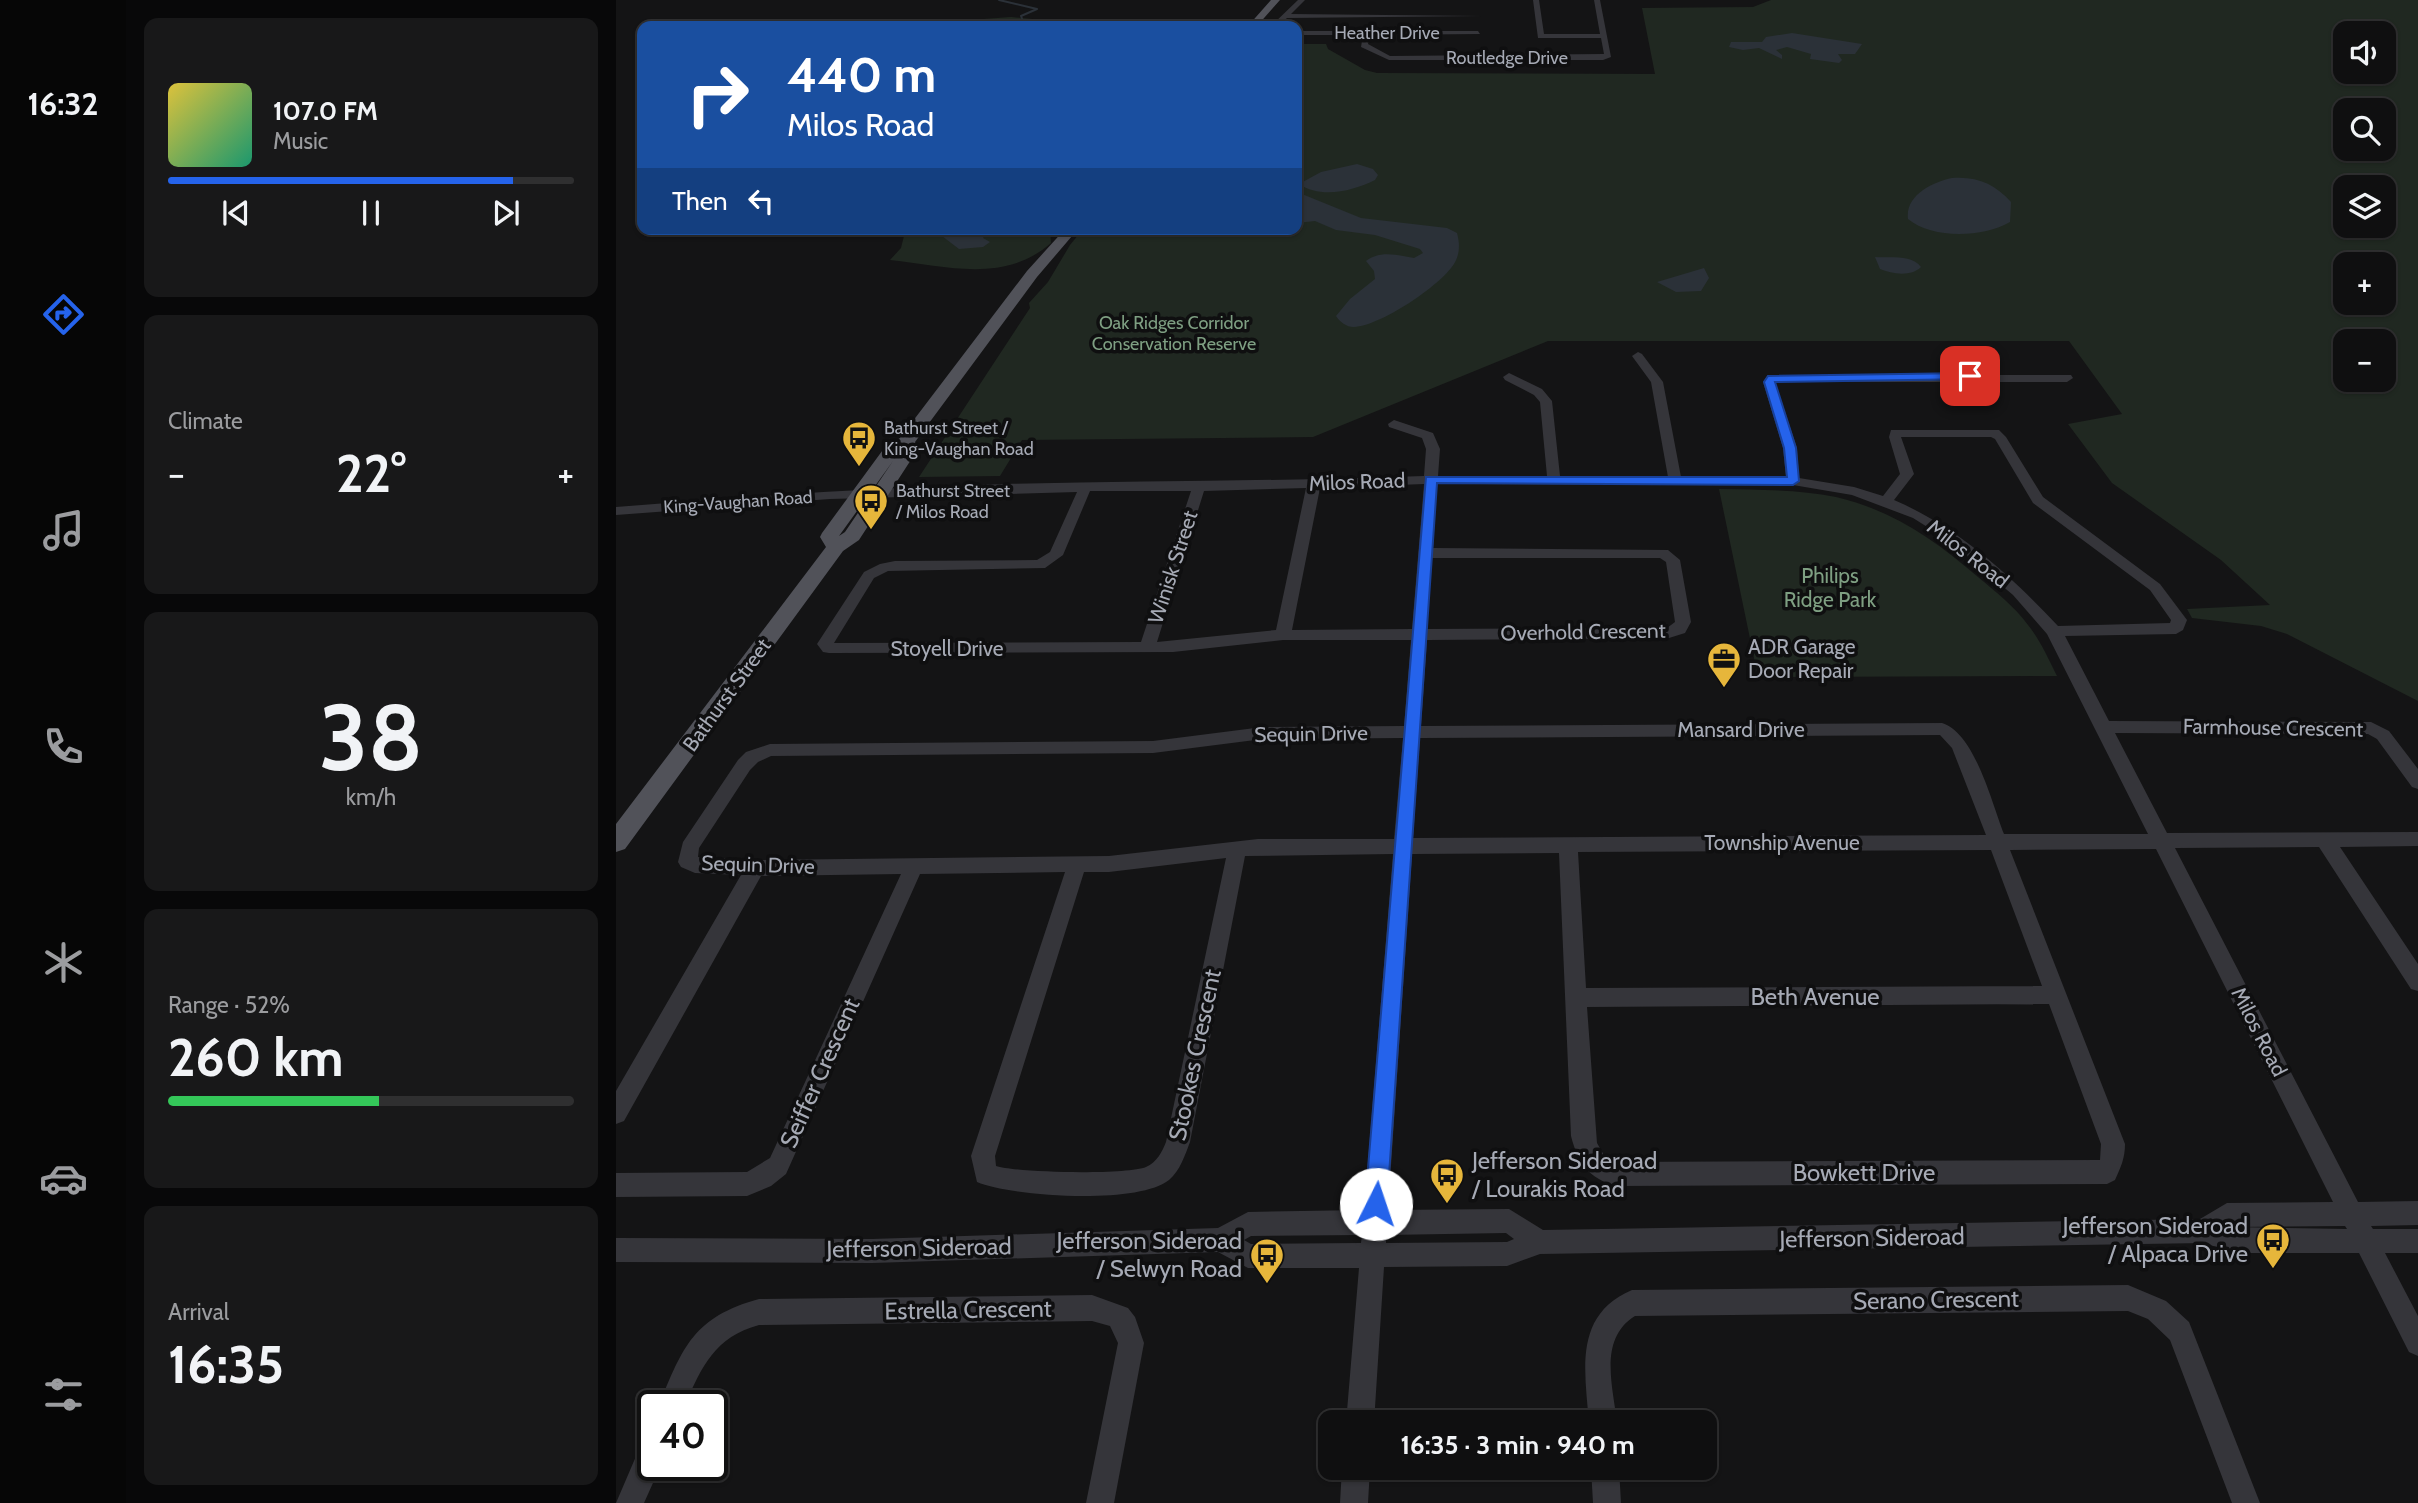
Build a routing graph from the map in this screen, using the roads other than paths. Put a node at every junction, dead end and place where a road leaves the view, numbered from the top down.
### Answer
1 (1276, 0) edge
2 (1302, 0) edge
3 (1536, 0) edge
4 (1597, 0) edge
5 (1283, 16) junction
6 (1257, 21) edge
7 (1278, 21) edge
8 (1302, 33) edge
9 (1367, 33) junction
10 (1478, 33) junction
11 (1604, 36) junction
12 (1476, 58) junction
13 (1067, 235) edge
14 (1638, 355) dead end
15 (1509, 377) dead end
16 (2067, 377) dead end
17 (1394, 424) dead end
18 (906, 442) junction
19 (1554, 479) junction
20 (1675, 479) junction
21 (1431, 480) junction
22 (1793, 481) junction
23 (1314, 484) junction
24 (1086, 486) junction
25 (1199, 486) junction
26 (860, 494) junction
27 (881, 494) junction
28 (1886, 501) junction
29 (616, 511) edge
30 (836, 547) junction
31 (1426, 553) junction
32 (2054, 631) junction
33 (1419, 634) junction
34 (1283, 635) junction
35 (1147, 647) junction
36 (2103, 727) junction
37 (1412, 732) junction
38 (2418, 782) edge
39 (2325, 839) junction
40 (2418, 839) edge
41 (2161, 841) junction
42 (616, 842) edge
43 (1997, 842) junction
44 (1568, 845) junction
45 (1403, 846) junction
46 (1237, 850) junction
47 (1076, 864) junction
48 (914, 866) junction
49 (755, 868) junction
50 (2418, 982) edge
51 (2056, 995) junction
52 (1575, 998) junction
53 (616, 1113) edge
54 (616, 1185) edge
55 (2351, 1213) junction
56 (2418, 1213) edge
57 (1375, 1222) junction
58 (2204, 1231) junction
59 (1221, 1240) junction
60 (2365, 1241) junction
61 (2418, 1241) edge
62 (1541, 1242) junction
63 (616, 1250) edge
64 (1372, 1255) junction
65 (2418, 1343) edge
66 (679, 1390) edge
67 (1361, 1410) edge
68 (1602, 1410) edge
69 (1355, 1480) edge
70 (1606, 1480) edge
71 (640, 1481) edge
72 (630, 1503) edge
73 (1100, 1503) edge
74 (1354, 1503) edge
75 (1607, 1503) edge
76 (2246, 1503) edge

1 - 6 main road
2 - 5 street
3 - 11 street
4 - 11 street
5 - 7 street
5 - 10 street
8 - 9 street, Heather Drive
9 - 10 street, Heather Drive
9 - 12 street, Routledge Drive
10 - 12 street
11 - 12 street, Routledge Drive
13 - 18 main road, Bathurst Street
14 - 20 street
15 - 19 street
16 - 22 street
17 - 21 street
18 - 26 main road, Bathurst Street
18 - 27 main road, Bathurst Street
19 - 20 street, Milos Road
19 - 21 street, Milos Road
20 - 22 street, Milos Road
21 - 23 street, Milos Road
21 - 31 street
22 - 28 street, Milos Road
23 - 25 street, Milos Road
23 - 34 street
24 - 25 street, Milos Road
24 - 27 street, Milos Road
24 - 35 street, Stoyell Drive
25 - 35 street, Winisk Street
26 - 27 street, King-Vaughan Road
26 - 29 street, King-Vaughan Road
26 - 30 main road, Bathurst Street
27 - 30 main road, Bathurst Street
28 - 32 street, Milos Road
28 - 32 street
30 - 42 main road, Bathurst Street
31 - 33 street
31 - 33 street, Overhold Crescent
32 - 36 street, Milos Road
33 - 34 street, Stoyell Drive
33 - 37 street
34 - 35 street, Stoyell Drive
36 - 38 street, Farmhouse Crescent
36 - 41 street, Milos Road
37 - 43 street, Mansard Drive
37 - 45 street
37 - 49 street, Sequin Drive
39 - 40 street
39 - 41 street
39 - 50 street
41 - 43 street, Township Avenue
41 - 55 street, Milos Road
43 - 44 street, Township Avenue
43 - 51 street, Bowkett Drive
44 - 45 street, Township Avenue
44 - 52 street, Bowkett Drive
45 - 46 street, Sequin Drive
45 - 57 street
46 - 47 street, Sequin Drive
46 - 47 street, Stookes Crescent
47 - 48 street, Sequin Drive
48 - 49 street, Sequin Drive
48 - 54 street, Seiffer Crescent
49 - 53 street
51 - 52 street, Beth Avenue
51 - 52 street, Bowkett Drive
55 - 56 street, Jefferson Sideroad
55 - 58 street, Jefferson Sideroad
55 - 60 street, Milos Road
57 - 59 street, Jefferson Sideroad
57 - 62 street, Jefferson Sideroad
57 - 64 street
58 - 60 street, Jefferson Sideroad
58 - 62 street, Jefferson Sideroad
59 - 63 street, Jefferson Sideroad
59 - 64 street, Jefferson Sideroad
60 - 61 street, Jefferson Sideroad
60 - 65 street, Milos Road
62 - 64 street, Jefferson Sideroad
64 - 67 street
66 - 73 street, Estrella Crescent
68 - 76 street, Serano Crescent
69 - 74 street
70 - 75 street
71 - 72 street

